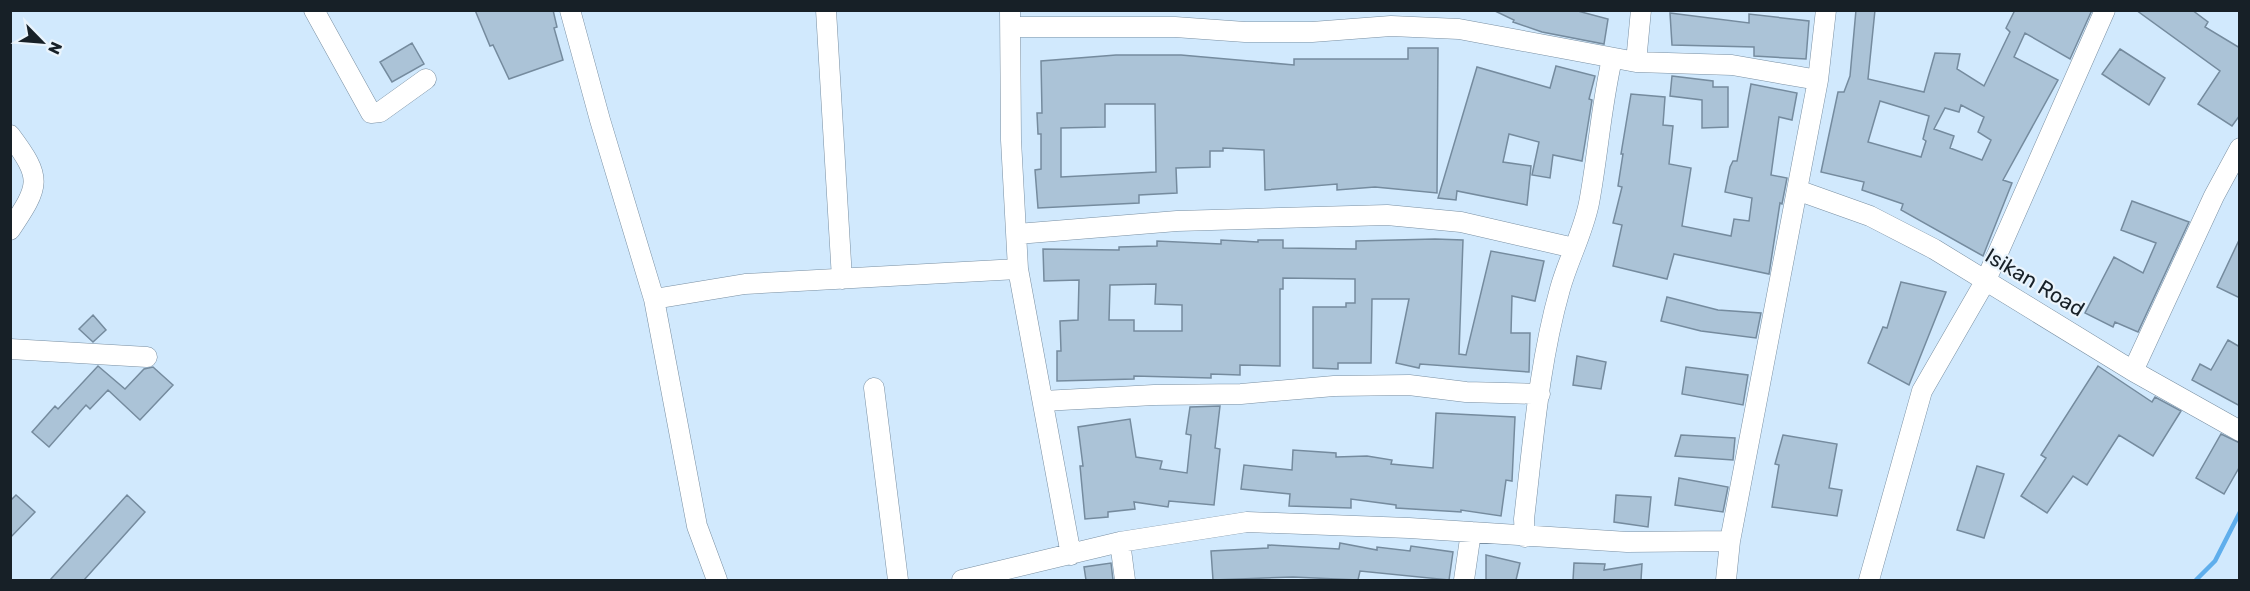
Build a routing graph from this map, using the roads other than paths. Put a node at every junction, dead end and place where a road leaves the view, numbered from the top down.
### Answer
1 (314, 10) edge
2 (570, 10) edge
3 (826, 10) edge
4 (1641, 10) edge
5 (1826, 10) edge
6 (2105, 10) edge
7 (1011, 19) edge
8 (1612, 59) junction
9 (1636, 62) junction
10 (426, 79) dead end
11 (1818, 80) junction
12 (10, 135) edge
13 (2240, 148) edge
14 (1797, 189) junction
15 (10, 230) edge
16 (1017, 234) junction
17 (1574, 248) junction
18 (1018, 269) junction
19 (842, 279) junction
20 (1986, 280) junction
21 (654, 299) junction
22 (10, 349) edge
23 (147, 357) dead end
24 (2133, 371) junction
25 (874, 388) dead end
26 (1540, 394) junction
27 (1043, 401) junction
28 (2240, 431) edge
29 (1471, 532) junction
30 (1525, 537) junction
31 (1730, 541) junction
32 (1120, 542) junction
33 (1071, 555) junction
34 (717, 580) edge
35 (898, 580) edge
36 (963, 580) edge
37 (1125, 580) edge
38 (1464, 580) edge
39 (1726, 580) edge
40 (1869, 580) edge

1 - 10 street
2 - 21 street
3 - 19 street
4 - 9 street
5 - 11 street
6 - 20 street
7 - 8 street
7 - 16 street
8 - 9 street
8 - 17 street
9 - 11 street
11 - 14 street
12 - 15 street
13 - 24 street
14 - 20 street, Isikan Road
14 - 31 street
16 - 17 street
16 - 18 street
17 - 26 street
18 - 19 street
18 - 27 street
19 - 21 street
20 - 24 street, Isikan Road
20 - 40 street
21 - 34 street
22 - 23 street
24 - 28 street, Isikan Road
25 - 35 street
26 - 27 street
26 - 30 street
27 - 33 street
29 - 30 street
29 - 32 street
29 - 38 street
30 - 31 street
31 - 39 street
32 - 33 street
32 - 37 street
33 - 36 street

